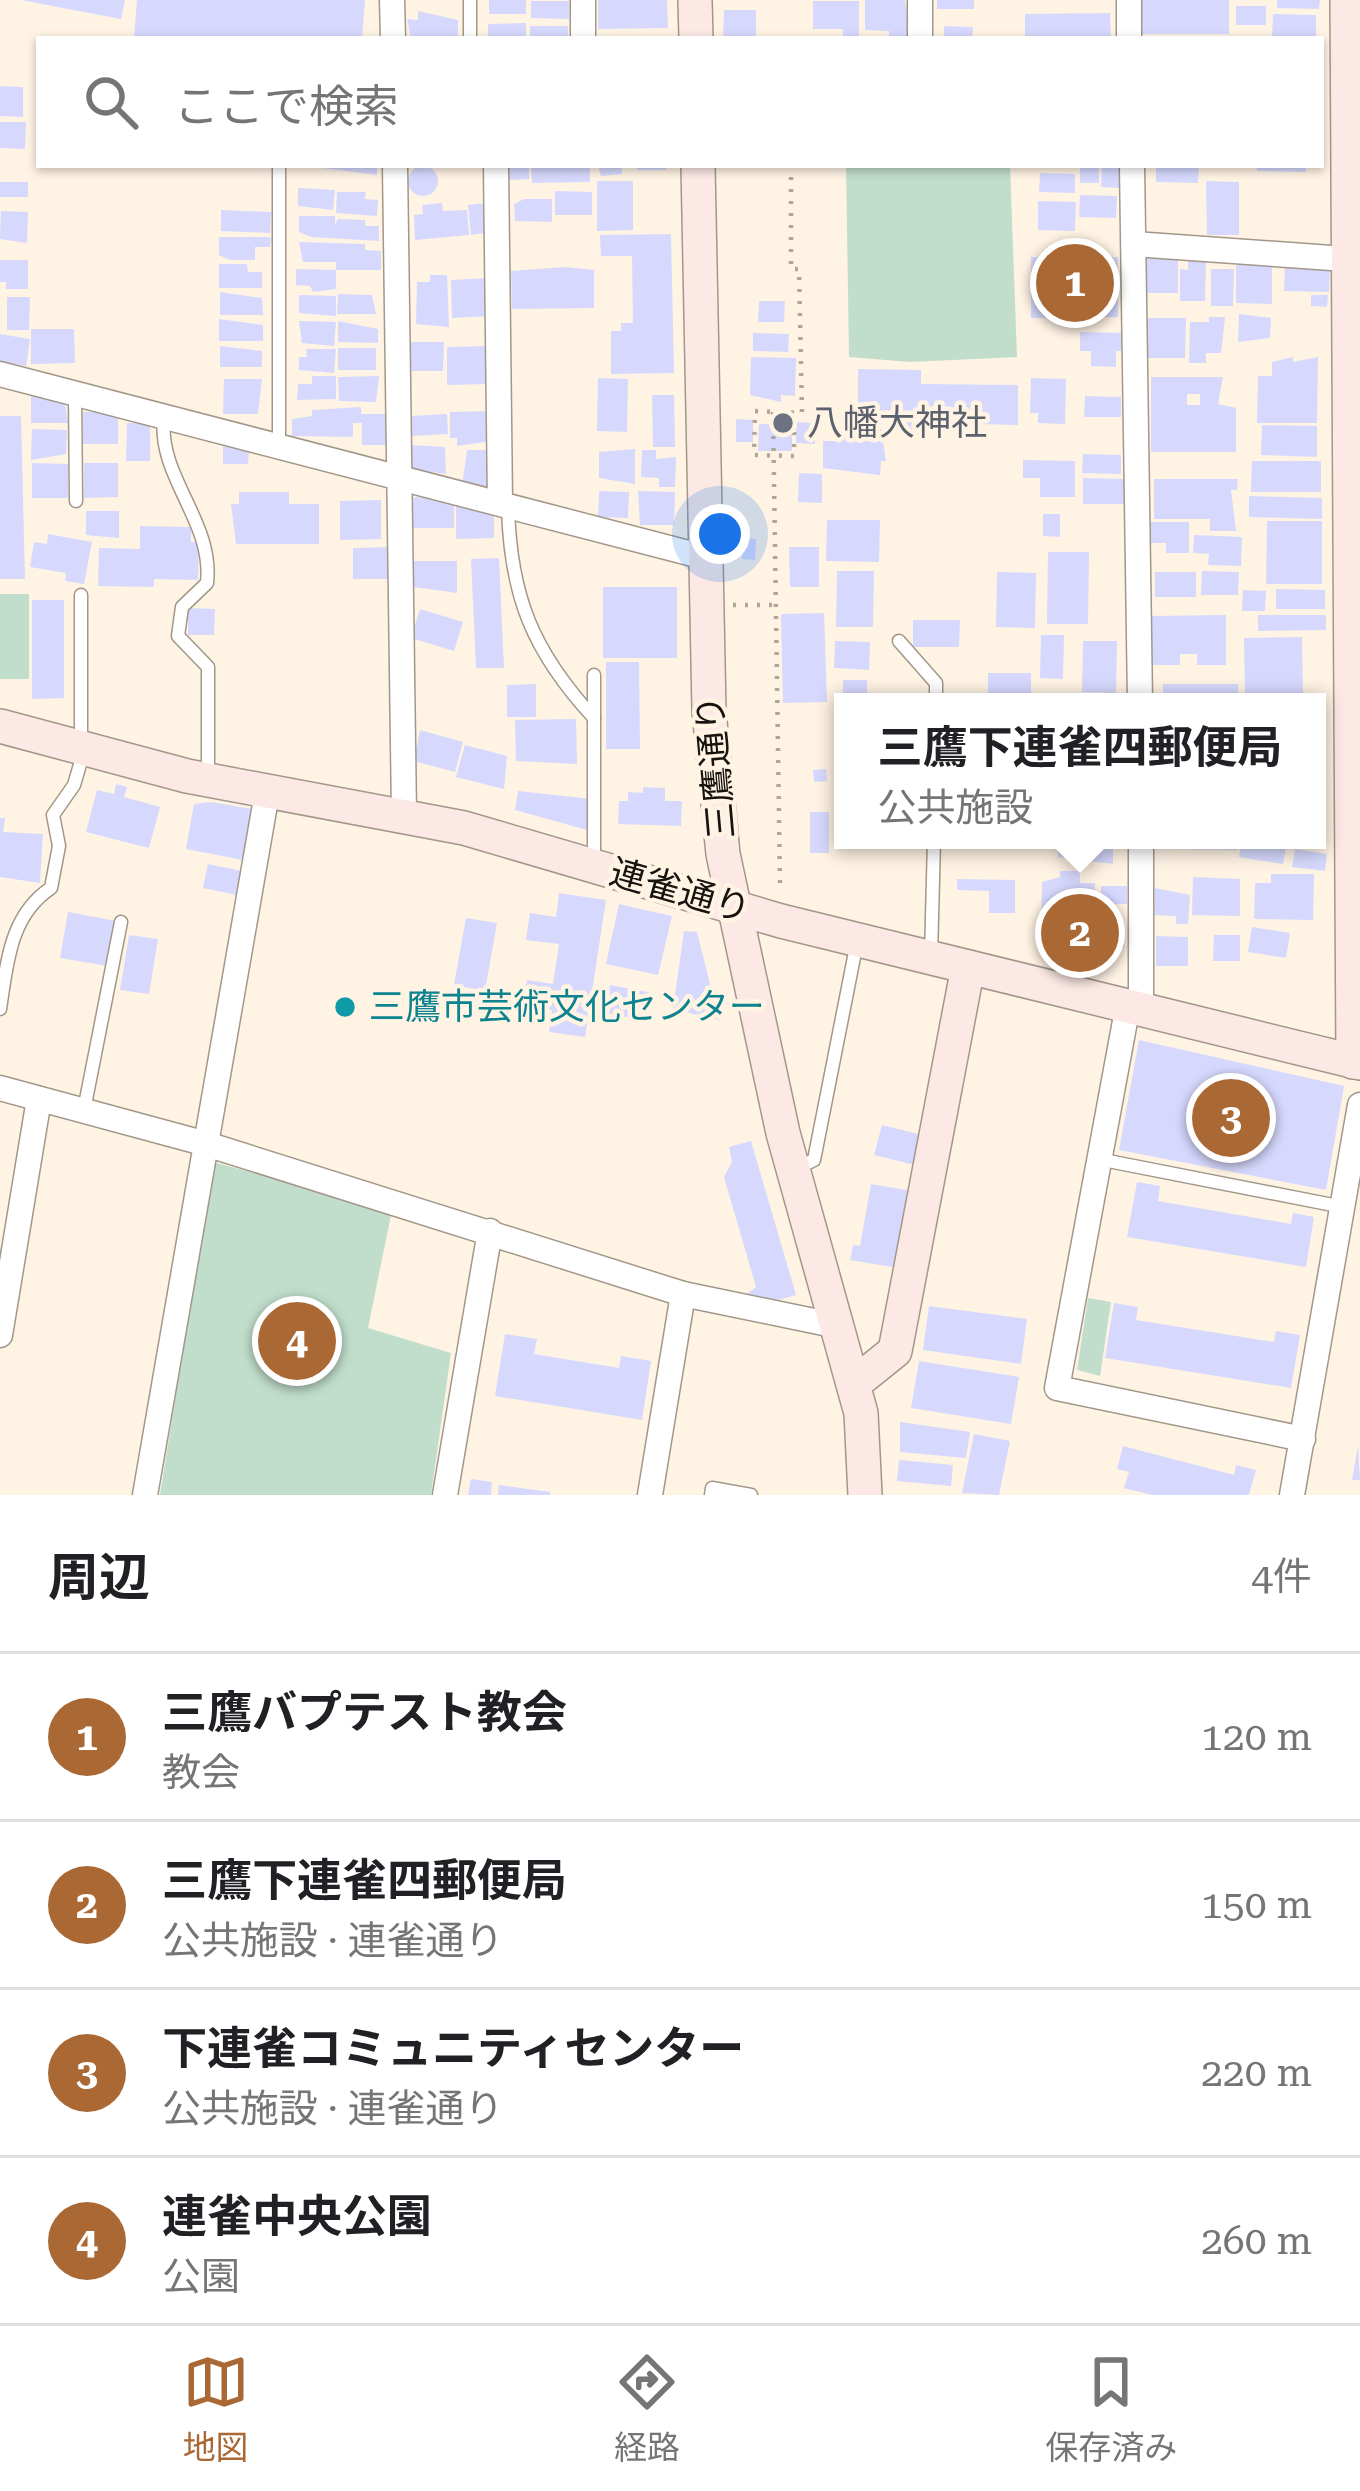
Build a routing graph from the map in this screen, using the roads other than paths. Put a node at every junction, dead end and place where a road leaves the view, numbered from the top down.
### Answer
1 (392, 0) edge
2 (470, 0) edge
3 (583, 0) edge
4 (695, 0) edge
5 (920, 0) edge
6 (1129, 0) edge
7 (1347, 0) edge
8 (393, 36) edge
9 (470, 36) edge
10 (583, 36) edge
11 (696, 36) edge
12 (920, 36) edge
13 (1130, 36) edge
14 (279, 168) edge
15 (394, 168) edge
16 (496, 168) edge
17 (698, 168) edge
18 (1132, 168) edge
19 (1134, 244) junction
20 (1354, 259) edge
21 (0, 374) edge
22 (75, 393) junction
23 (164, 417) junction
24 (279, 447) junction
25 (398, 478) junction
26 (76, 501) dead end
27 (504, 504) junction
28 (704, 557) junction
29 (81, 595) dead end
30 (899, 641) dead end
31 (594, 675) dead end
32 (936, 693) edge
33 (1140, 693) edge
34 (594, 718) junction
35 (0, 726) edge
36 (83, 749) junction
37 (208, 781) junction
38 (267, 793) junction
39 (404, 816) junction
40 (934, 849) edge
41 (1141, 849) edge
42 (594, 866) junction
43 (730, 905) junction
44 (121, 922) dead end
45 (857, 940) junction
46 (931, 958) junction
47 (968, 967) junction
48 (1135, 1007) junction
49 (0, 1009) edge
50 (1356, 1062) edge
51 (0, 1088) edge
52 (39, 1099) junction
53 (1360, 1105) edge
54 (84, 1111) junction
55 (202, 1143) junction
56 (1096, 1159) junction
57 (793, 1170) junction
58 (1344, 1208) junction
59 (490, 1231) junction
60 (683, 1294) junction
61 (838, 1326) junction
62 (0, 1335) edge
63 (854, 1384) junction
64 (1303, 1439) junction
65 (145, 1495) edge
66 (445, 1495) edge
67 (650, 1495) edge
68 (711, 1495) edge
69 (751, 1495) edge
70 (866, 1495) edge
71 (1292, 1495) edge

1 - 8 street
2 - 9 lane
3 - 10 street
4 - 11 main road
5 - 12 street
6 - 13 street
7 - 20 main road
14 - 24 lane
15 - 25 street
16 - 27 street
17 - 28 main road, 三鷹通り
18 - 19 street
19 - 20 street
19 - 33 street
20 - 50 main road
21 - 22 street
22 - 23 street
22 - 26 lane
23 - 24 street
23 - 37 lane
24 - 25 street
25 - 27 street
25 - 39 street
27 - 28 street
27 - 34 lane
28 - 43 main road, 三鷹通り
29 - 36 lane
30 - 32 lane
31 - 34 lane
34 - 42 lane
35 - 36 main road, 連雀通り
36 - 37 main road, 連雀通り
36 - 49 lane
37 - 38 main road, 連雀通り
38 - 39 main road, 連雀通り
38 - 55 street
39 - 42 main road, 連雀通り
40 - 46 lane
41 - 48 street
42 - 43 main road, 連雀通り
43 - 45 main road, 連雀通り
43 - 57 main road, 三鷹通り
44 - 54 lane
45 - 46 main road, 連雀通り
45 - 57 lane
46 - 47 main road, 連雀通り
47 - 48 main road, 連雀通り
47 - 63 main road
48 - 50 main road, 連雀通り
48 - 56 street
51 - 52 street
52 - 54 street
52 - 62 street
53 - 58 street
54 - 55 street
55 - 59 street
55 - 65 street
56 - 58 lane
56 - 64 street
57 - 61 main road, 三鷹通り
58 - 64 street
59 - 60 street
59 - 66 street
60 - 61 street
60 - 67 street
61 - 63 main road, 三鷹通り
63 - 70 main road, 三鷹通り
64 - 71 street
68 - 69 lane

